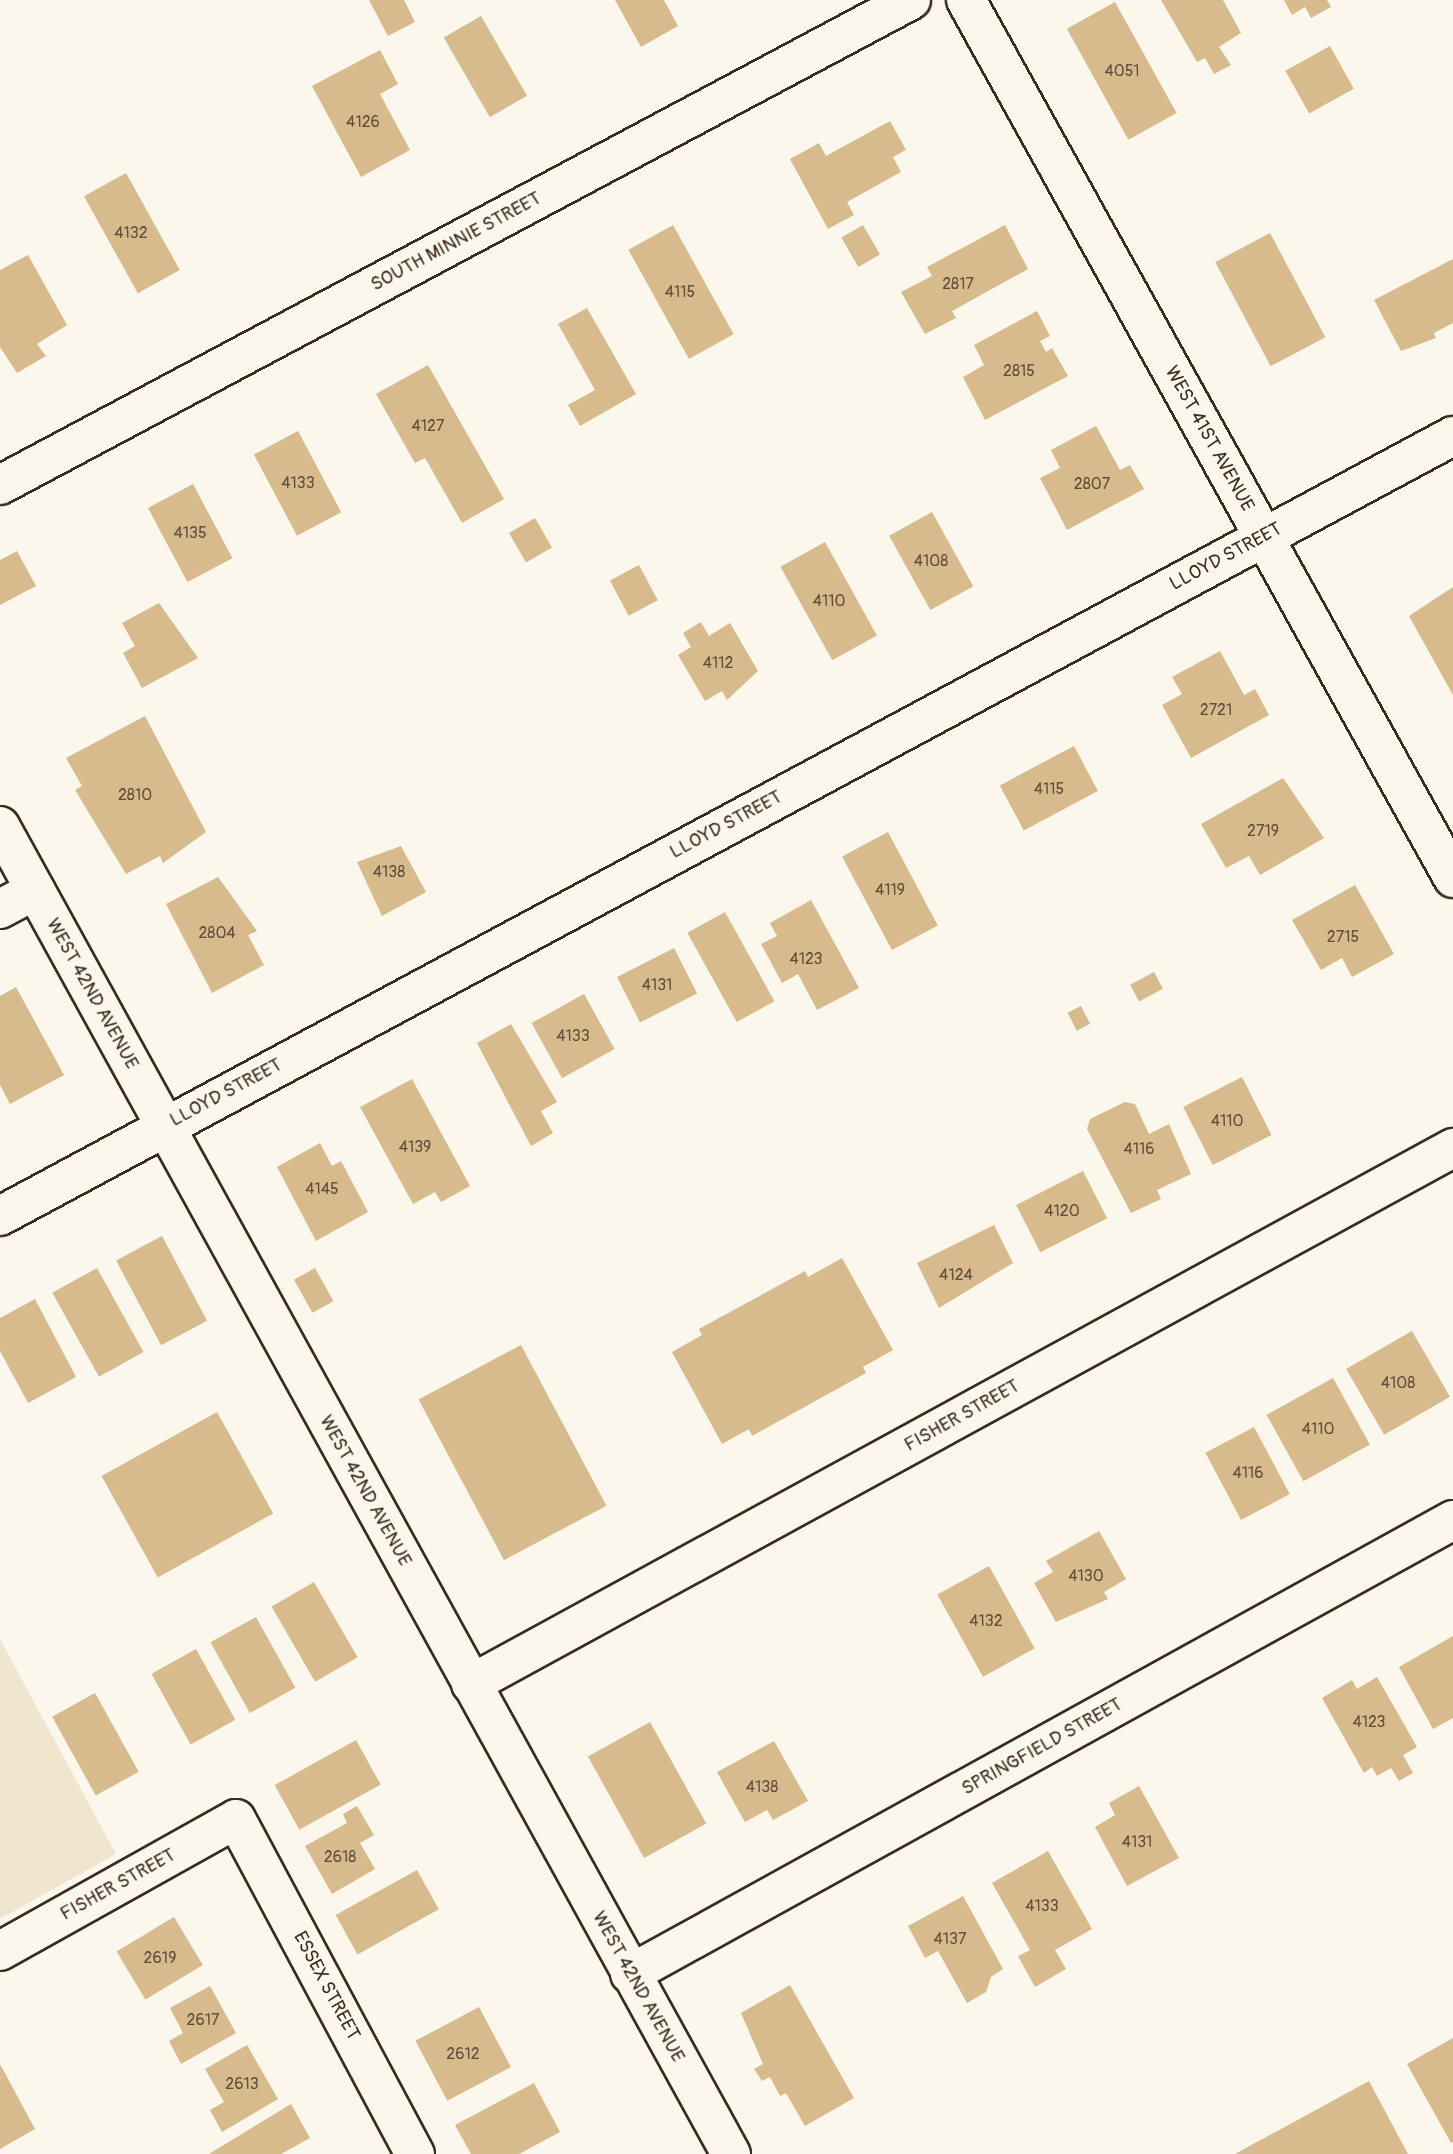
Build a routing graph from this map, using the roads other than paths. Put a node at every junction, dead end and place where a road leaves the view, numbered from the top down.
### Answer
1 (911, 0) edge
2 (966, 0) edge
3 (1453, 436) edge
4 (0, 485) edge
5 (1264, 537) junction
6 (0, 826) edge
7 (1453, 878) edge
8 (35, 890) junction
9 (0, 909) edge
10 (165, 1126) junction
11 (1453, 1148) edge
12 (0, 1216) edge
13 (1453, 1520) edge
14 (471, 1684) junction
15 (236, 1819) joint
16 (0, 1951) edge
17 (631, 1974) junction
18 (415, 2154) edge
19 (731, 2154) edge

1 - 4 street, SOUTH MINNIE STREET
2 - 5 street, WEST 41ST AVENUE
3 - 5 street, LLOYD STREET
5 - 7 street, WEST 41ST AVENUE
5 - 10 street, LLOYD STREET
6 - 8 street, WEST 42ND AVENUE
8 - 9 street
8 - 10 street, WEST 42ND AVENUE
10 - 12 street, LLOYD STREET
10 - 14 street, WEST 42ND AVENUE
11 - 14 street, FISHER STREET
13 - 17 street, SPRINGFIELD STREET
14 - 17 street, WEST 42ND AVENUE
15 - 16 street, FISHER STREET
15 - 18 street, ESSEX STREET
17 - 19 street, WEST 42ND AVENUE

